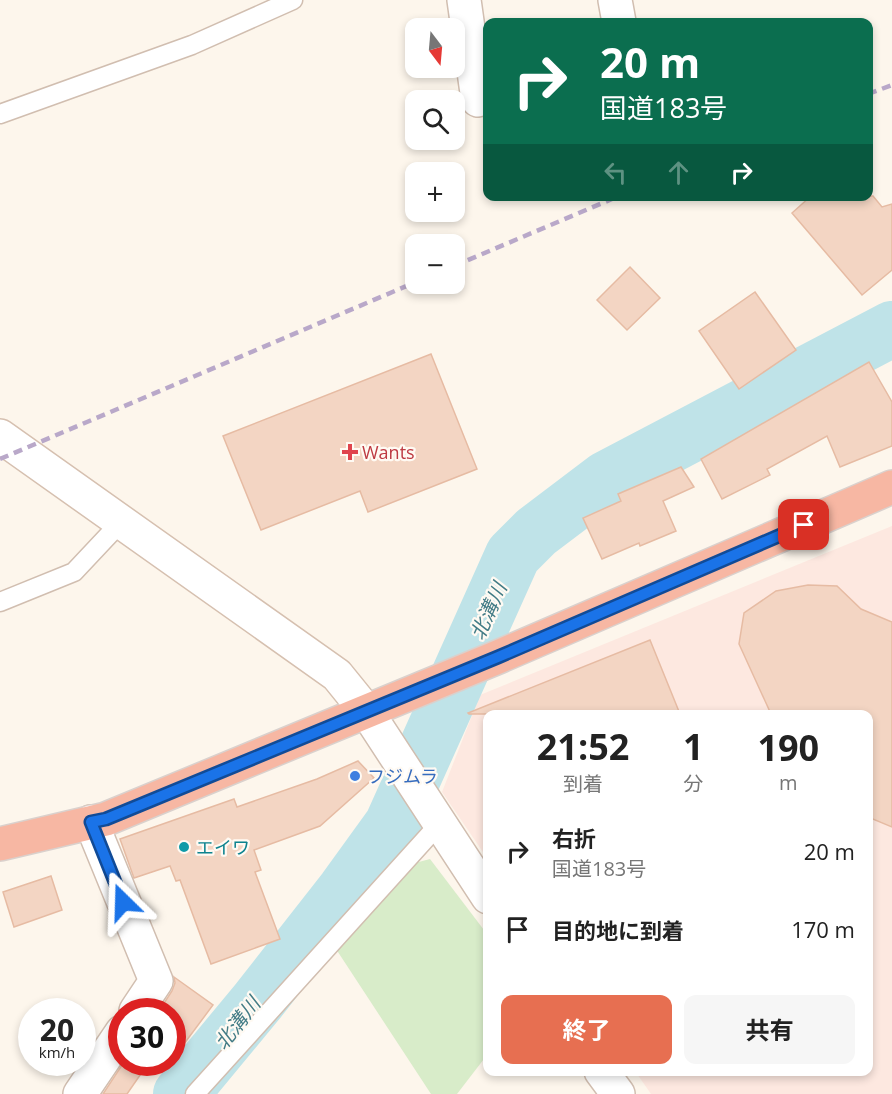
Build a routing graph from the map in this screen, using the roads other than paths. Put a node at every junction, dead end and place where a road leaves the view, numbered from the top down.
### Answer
1 (293, 0) edge
2 (464, 0) edge
3 (615, 0) edge
4 (618, 18) edge
5 (478, 99) dead end
6 (0, 114) edge
7 (0, 436) edge
8 (892, 487) edge
9 (121, 522) junction
10 (0, 602) edge
11 (367, 712) junction
12 (434, 815) junction
13 (91, 822) junction
14 (0, 844) edge
15 (483, 889) edge
16 (145, 998) edge
17 (108, 1053) edge
18 (80, 1094) edge
19 (195, 1094) edge

1 - 6 lane
2 - 5 street
3 - 4 street
7 - 9 street
8 - 11 highway
9 - 10 lane
9 - 11 street
11 - 12 street
11 - 13 highway
12 - 15 street
12 - 19 lane
13 - 14 highway
13 - 16 street
17 - 18 street

